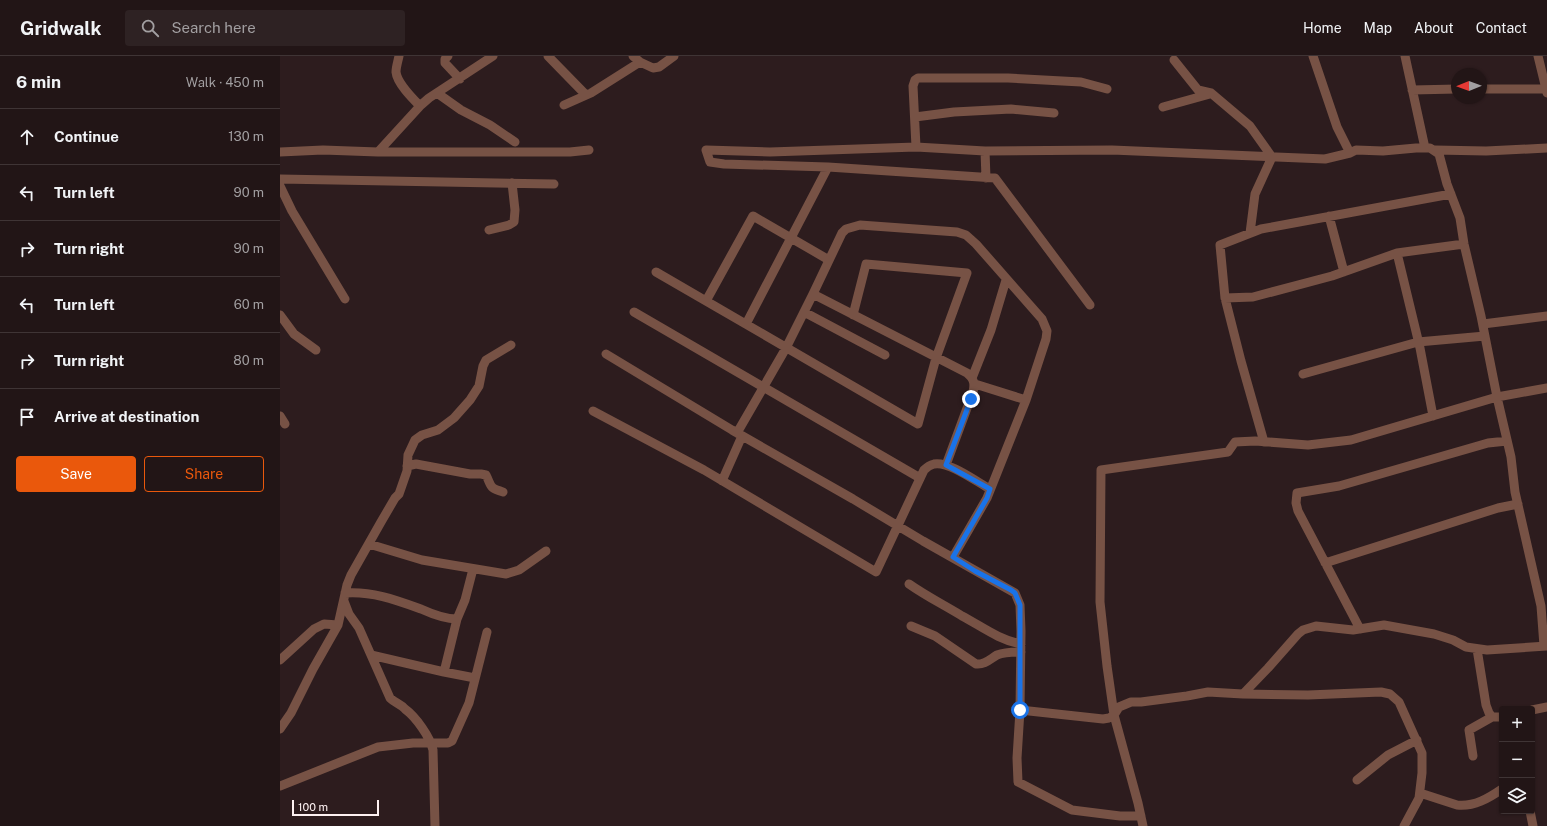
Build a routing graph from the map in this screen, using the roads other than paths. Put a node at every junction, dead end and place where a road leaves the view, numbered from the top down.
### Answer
1 (400, 56) edge
2 (448, 56) edge
3 (493, 56) edge
4 (548, 56) edge
5 (674, 56) edge
6 (1406, 56) edge
7 (1538, 56) edge
8 (1315, 57) edge
9 (636, 59) edge
10 (1174, 60) dead end
11 (460, 79) junction
12 (1106, 89) dead end
13 (1451, 89) edge
14 (1487, 89) edge
15 (1412, 90) junction
16 (1547, 91) edge
17 (437, 93) junction
18 (1211, 93) junction
19 (586, 96) junction
20 (564, 105) dead end
21 (420, 106) junction
22 (1163, 107) dead end
23 (1054, 113) dead end
24 (914, 117) junction
25 (515, 142) dead end
26 (916, 148) junction
27 (1424, 148) junction
28 (1547, 148) edge
29 (589, 150) dead end
30 (1435, 150) junction
31 (985, 151) junction
32 (280, 152) edge
33 (378, 152) junction
34 (1350, 153) junction
35 (1272, 157) junction
36 (828, 167) junction
37 (986, 178) junction
38 (280, 179) edge
39 (512, 183) junction
40 (554, 184) dead end
41 (280, 186) edge
42 (1451, 194) junction
43 (1329, 216) junction
44 (488, 230) dead end
45 (1250, 233) junction
46 (791, 237) junction
47 (1464, 244) junction
48 (1397, 253) junction
49 (829, 260) junction
50 (656, 272) dead end
51 (1344, 272) junction
52 (1006, 280) junction
53 (813, 294) junction
54 (1225, 298) junction
55 (345, 299) dead end
56 (706, 301) junction
57 (1090, 305) dead end
58 (634, 312) dead end
59 (804, 312) junction
60 (280, 315) edge
61 (853, 316) junction
62 (1547, 316) edge
63 (746, 324) junction
64 (1483, 324) junction
65 (1486, 336) junction
66 (1418, 342) junction
67 (511, 345) dead end
68 (786, 348) junction
69 (316, 350) dead end
70 (606, 354) dead end
71 (886, 355) dead end
72 (936, 358) junction
73 (1303, 374) dead end
74 (974, 381) junction
75 (763, 387) junction
76 (1547, 388) edge
77 (1497, 397) junction
78 (1026, 400) junction
79 (593, 411) dead end
80 (280, 416) edge
81 (1433, 416) junction
82 (285, 424) dead end
83 (740, 434) junction
84 (1507, 441) junction
85 (1264, 442) junction
86 (946, 465) junction
87 (407, 466) junction
88 (920, 478) junction
89 (722, 481) junction
90 (990, 489) junction
91 (503, 492) dead end
92 (1518, 504) junction
93 (897, 525) junction
94 (369, 544) junction
95 (546, 551) dead end
96 (953, 557) junction
97 (1325, 563) junction
98 (472, 569) junction
99 (909, 584) dead end
100 (345, 597) junction
101 (457, 619) junction
102 (338, 625) junction
103 (911, 626) dead end
104 (1360, 629) junction
105 (487, 632) dead end
106 (1545, 646) edge
107 (1021, 648) junction
108 (1477, 649) junction
109 (371, 655) junction
110 (280, 660) edge
111 (444, 672) junction
112 (475, 678) junction
113 (1243, 694) junction
114 (1547, 707) edge
115 (1535, 709) edge
116 (1020, 710) junction
117 (1114, 715) junction
118 (1492, 716) junction
119 (1499, 717) edge
120 (280, 729) edge
121 (423, 731) junction
122 (1417, 740) junction
123 (412, 742) junction
124 (431, 743) junction
125 (1473, 756) dead end
126 (1357, 780) dead end
127 (280, 786) edge
128 (1499, 791) edge
129 (1420, 793) junction
130 (1531, 814) edge
131 (1141, 816) junction
132 (435, 826) edge
133 (1143, 826) edge
134 (1404, 826) edge
135 (1533, 826) edge

1 - 21 street
2 - 11 street
3 - 11 street
4 - 19 street
5 - 9 street
6 - 15 street
7 - 16 street
8 - 34 street
9 - 19 street
10 - 18 street
11 - 17 street
12 - 24 street
13 - 15 street
14 - 16 street
15 - 27 street
17 - 21 street
17 - 25 street
18 - 22 street
18 - 35 street
19 - 20 street
21 - 33 street
23 - 24 street
24 - 26 street
26 - 31 street
26 - 36 street
27 - 30 street
27 - 34 street
28 - 30 street
29 - 33 street
30 - 42 street
31 - 35 street
31 - 37 street
32 - 33 street
34 - 35 street
35 - 45 street
36 - 37 street
36 - 46 street
37 - 57 street
38 - 39 street
39 - 40 street
39 - 44 street
41 - 55 street
42 - 43 street
42 - 47 street
43 - 45 street
43 - 51 street
45 - 54 street
46 - 49 street
46 - 56 street
46 - 63 street
47 - 48 street
47 - 64 street
48 - 51 street
48 - 66 street
49 - 52 street
49 - 53 street
50 - 56 street
51 - 54 street
52 - 74 street
52 - 78 street
53 - 59 street
53 - 61 street
54 - 85 street
56 - 63 street
58 - 75 street
59 - 68 street
59 - 71 street
60 - 69 street
61 - 72 street
61 - 72 street
62 - 64 street
63 - 68 street
64 - 65 street
65 - 66 street
65 - 77 street
66 - 73 street
66 - 81 street
67 - 87 street
68 - 72 street
68 - 75 street
70 - 83 street
72 - 74 street
74 - 78 street
74 - 86 street
75 - 83 street
75 - 88 street
76 - 77 street
77 - 81 street
77 - 84 street
78 - 90 street
79 - 89 street
80 - 82 street
81 - 85 street
83 - 89 street
83 - 93 street
84 - 92 street
84 - 97 street
85 - 117 street
86 - 88 street
86 - 90 street
87 - 91 street
87 - 94 street
88 - 93 street
89 - 93 street
90 - 96 street
92 - 97 street
92 - 106 street
93 - 96 street
94 - 98 street
94 - 100 street
95 - 98 street
96 - 107 street
97 - 104 street
98 - 101 street
99 - 107 street
100 - 101 street
100 - 102 street
100 - 109 street
101 - 111 street
102 - 110 street
102 - 120 street
103 - 107 street
104 - 108 street
104 - 113 street
105 - 112 street
106 - 108 street
107 - 116 street
108 - 118 street
109 - 111 street
109 - 121 street
111 - 112 street
112 - 124 street
113 - 117 street
113 - 122 street
114 - 115 street
116 - 117 street
116 - 131 street
117 - 131 street
118 - 119 street
118 - 125 street
121 - 123 street
121 - 124 street
122 - 126 street
122 - 129 street
123 - 124 street
123 - 127 street
124 - 132 street
128 - 129 street
129 - 134 street
130 - 135 street
131 - 133 street

